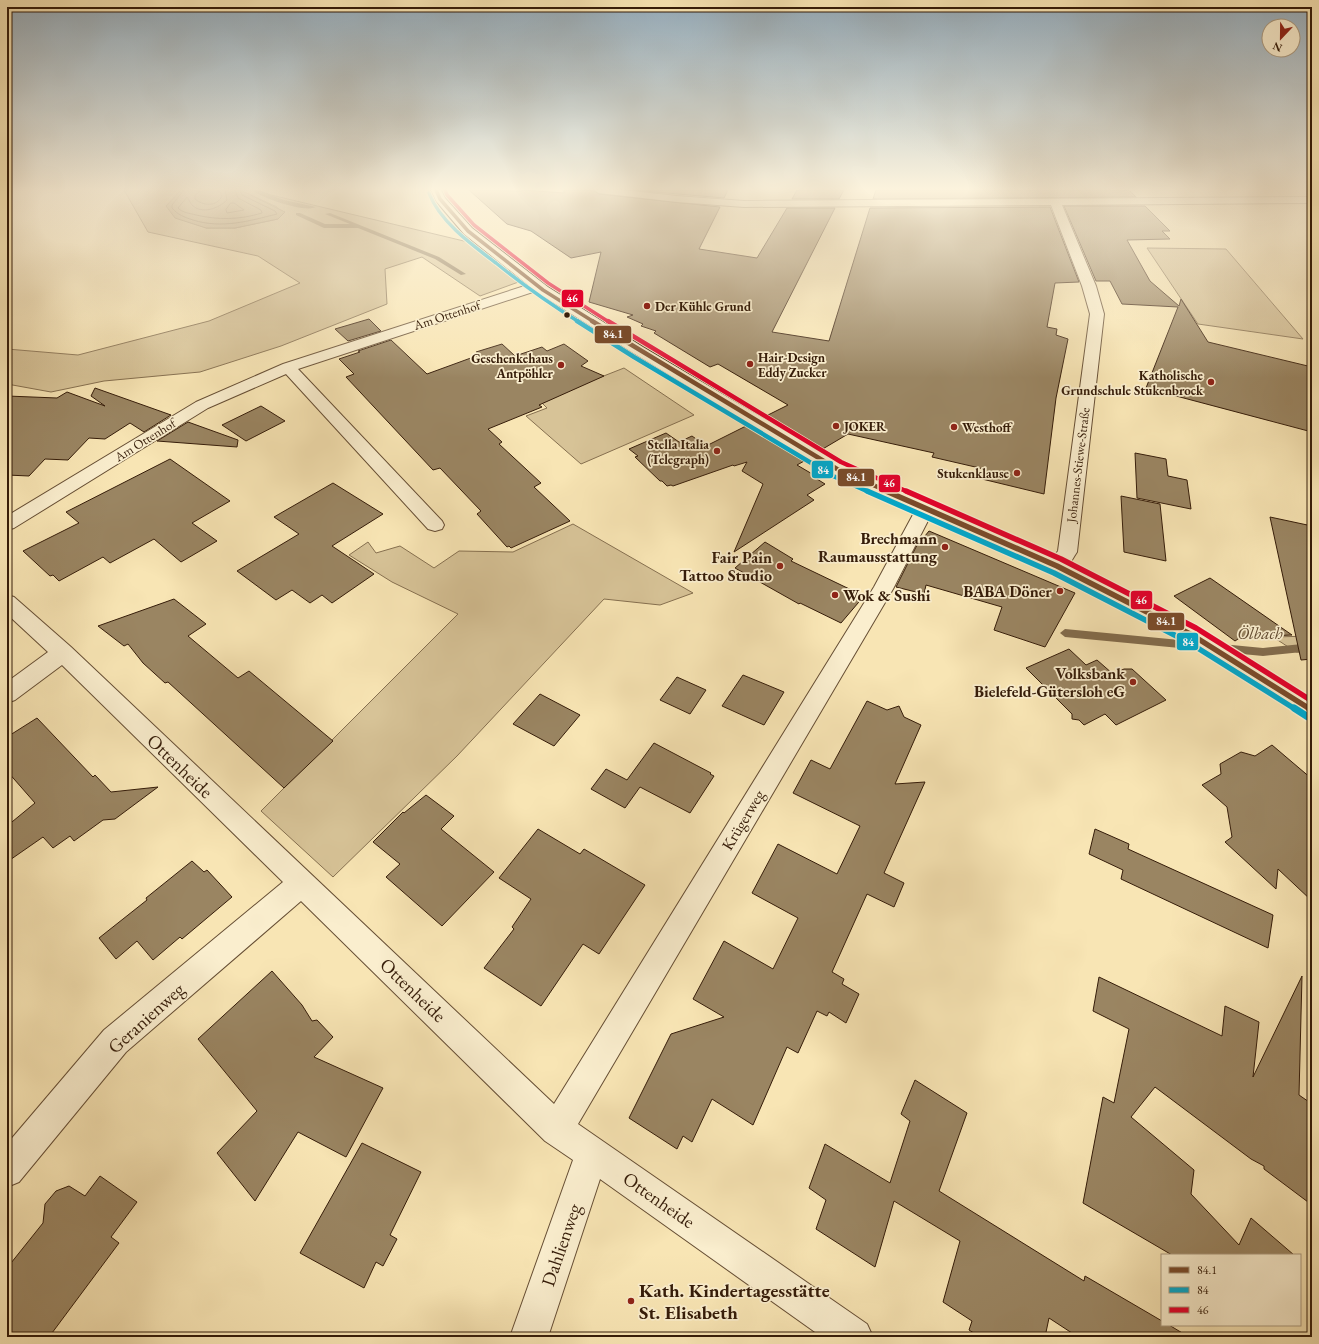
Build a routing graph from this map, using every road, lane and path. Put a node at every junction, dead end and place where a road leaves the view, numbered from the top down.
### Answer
1 (496, 253) edge
2 (1075, 253) edge
3 (537, 286) junction
4 (288, 367) junction
5 (925, 509) junction
6 (7, 524) edge
7 (435, 525) dead end
8 (1057, 566) junction
9 (7, 602) edge
10 (63, 653) junction
11 (7, 694) edge
12 (1312, 710) edge
13 (302, 883) junction
14 (557, 1129) junction
15 (592, 1153) junction
16 (7, 1170) edge
17 (529, 1337) edge
18 (854, 1337) edge

1 - 3 street
2 - 8 street, Johannes-Stiewe-Straße
3 - 4 street, Am Ottenhof
3 - 5 street
4 - 6 street, Am Ottenhof
4 - 7 street
5 - 8 street
5 - 14 street, Krügerweg
8 - 12 street
9 - 10 street, Ottenheide
10 - 11 street
10 - 13 street, Ottenheide
13 - 14 street, Ottenheide
13 - 16 street, Geranienweg
14 - 15 street, Ottenheide
15 - 17 street, Dahlienweg
15 - 18 street, Ottenheide

